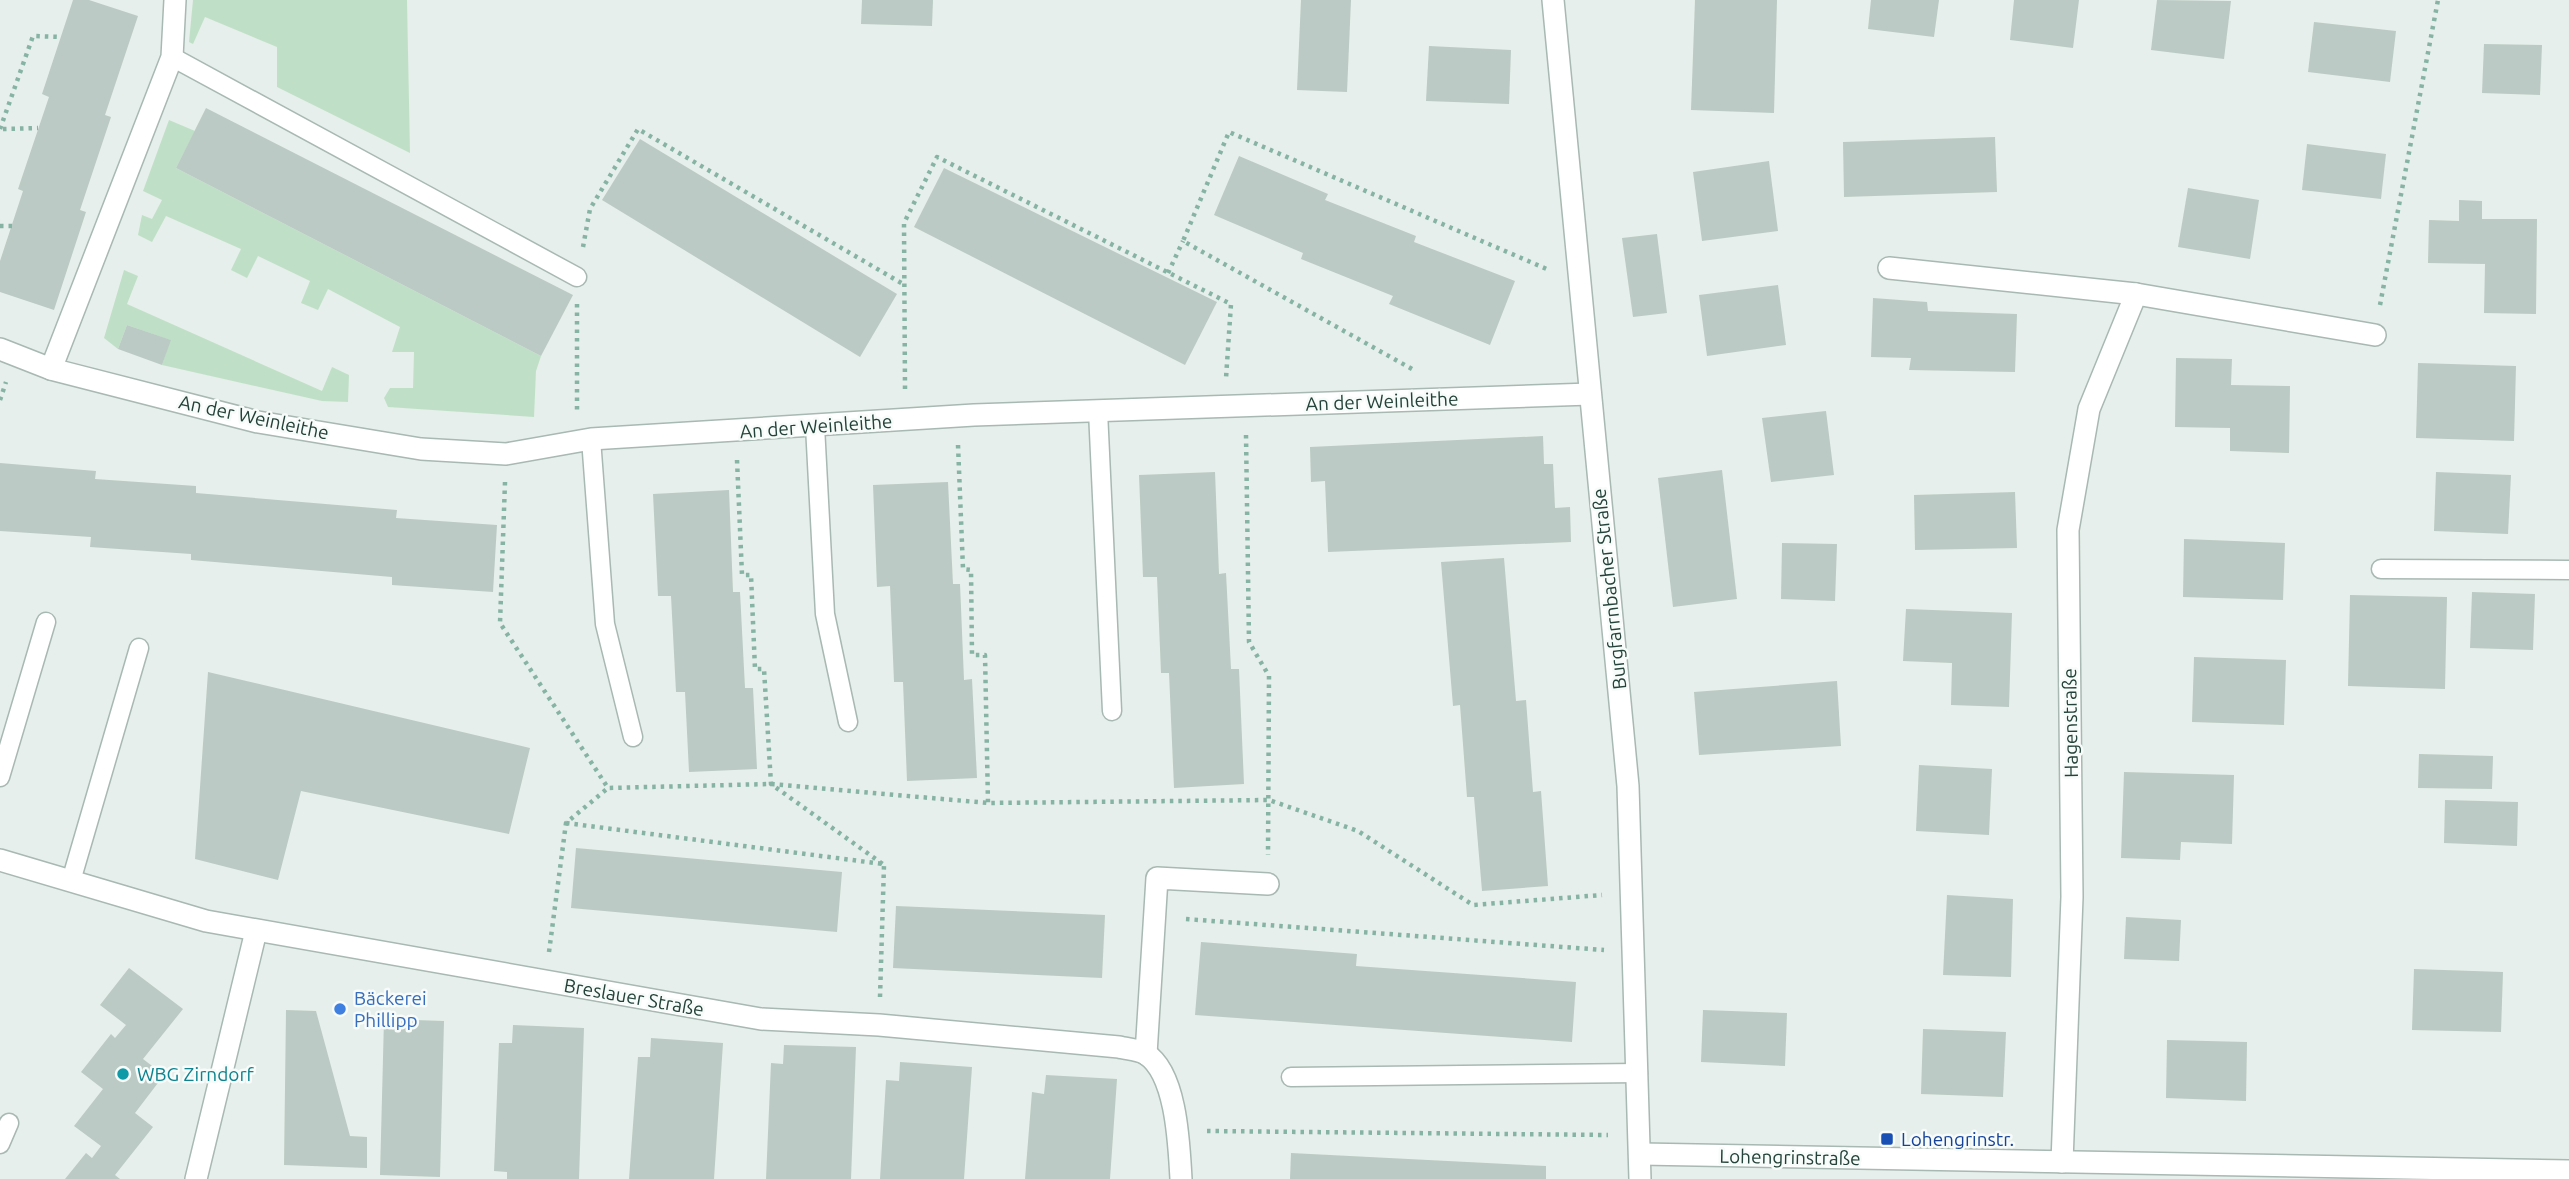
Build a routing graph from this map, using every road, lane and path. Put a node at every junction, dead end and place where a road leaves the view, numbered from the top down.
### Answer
1 (175, 0) edge
2 (1552, 0) edge
3 (2438, 0) edge
4 (61, 37) dead end
5 (172, 57) junction
6 (38, 128) dead end
7 (1, 129) edge
8 (0, 226) edge
9 (12, 226) dead end
10 (1183, 241) junction
11 (1889, 268) dead end
12 (1578, 270) junction
13 (1168, 273) junction
14 (577, 277) junction
15 (904, 284) junction
16 (2136, 295) junction
17 (2375, 335) joint
18 (0, 349) edge
19 (51, 369) junction
20 (1590, 394) junction
21 (1420, 400) junction
22 (1235, 407) junction
23 (1098, 411) junction
24 (957, 417) junction
25 (906, 420) junction
26 (815, 426) junction
27 (736, 432) junction
28 (584, 440) junction
29 (506, 454) junction
30 (2381, 569) dead end
31 (2569, 570) edge
32 (46, 622) dead end
33 (139, 648) dead end
34 (1112, 711) dead end
35 (848, 722) dead end
36 (633, 737) dead end
37 (0, 777) edge
38 (771, 784) junction
39 (608, 788) junction
40 (1269, 800) junction
41 (988, 803) junction
42 (566, 823) junction
43 (0, 860) edge
44 (884, 864) junction
45 (71, 881) junction
46 (1268, 884) joint
47 (1630, 892) junction
48 (1186, 919) dead end
49 (256, 931) junction
50 (1633, 952) junction
51 (546, 982) junction
52 (880, 983) dead end
53 (1146, 1054) junction
54 (1638, 1073) junction
55 (1291, 1077) dead end
56 (9, 1123) dead end
57 (1178, 1130) junction
58 (0, 1144) edge
59 (1641, 1145) junction
60 (2062, 1162) junction
61 (2569, 1171) edge
62 (2316, 1173) edge
63 (196, 1179) edge
64 (1181, 1179) edge
65 (1640, 1179) edge

1 - 5 street
2 - 12 street, Burgfarrnbacher Straße
3 - 17 path
4 - 7 path
5 - 14 lane
5 - 19 street
6 - 7 path
8 - 9 path
10 - 12 path
10 - 13 path
10 - 21 path
11 - 16 street
12 - 20 street, Burgfarrnbacher Straße
13 - 15 path
13 - 22 path
14 - 15 path
14 - 28 path
15 - 25 path
16 - 17 street
16 - 60 street, Hagenstraße
18 - 19 street, An der Weinleithe
19 - 29 street, An der Weinleithe
20 - 21 street, An der Weinleithe
20 - 47 street, Burgfarrnbacher Straße
21 - 22 street, An der Weinleithe
22 - 23 street, An der Weinleithe
22 - 40 path
23 - 24 street, An der Weinleithe
23 - 34 lane
24 - 25 street, An der Weinleithe
24 - 41 path
25 - 26 street, An der Weinleithe
26 - 27 street, An der Weinleithe
26 - 35 lane
27 - 28 street, An der Weinleithe
27 - 38 path
28 - 29 street, An der Weinleithe
28 - 36 lane
29 - 39 path
30 - 31 lane
32 - 37 lane
33 - 45 lane
38 - 39 path
38 - 41 path
38 - 44 path
39 - 42 path
40 - 41 path
40 - 46 path
40 - 47 path
42 - 44 path
42 - 51 path
43 - 45 street, Breslauer Straße
44 - 52 path
45 - 49 street, Breslauer Straße
46 - 53 street
47 - 50 street, Burgfarrnbacher Straße
48 - 50 path
49 - 51 street, Breslauer Straße
49 - 63 street
50 - 54 street, Burgfarrnbacher Straße
51 - 53 street, Breslauer Straße
53 - 57 street
54 - 55 lane
54 - 59 street, Burgfarrnbacher Straße
56 - 58 lane
57 - 59 path
57 - 64 street
59 - 60 street, Lohengrinstraße
59 - 65 street, Burgfarrnbacher Straße
60 - 62 street, Lohengrinstraße
61 - 62 street, Lohengrinstraße

